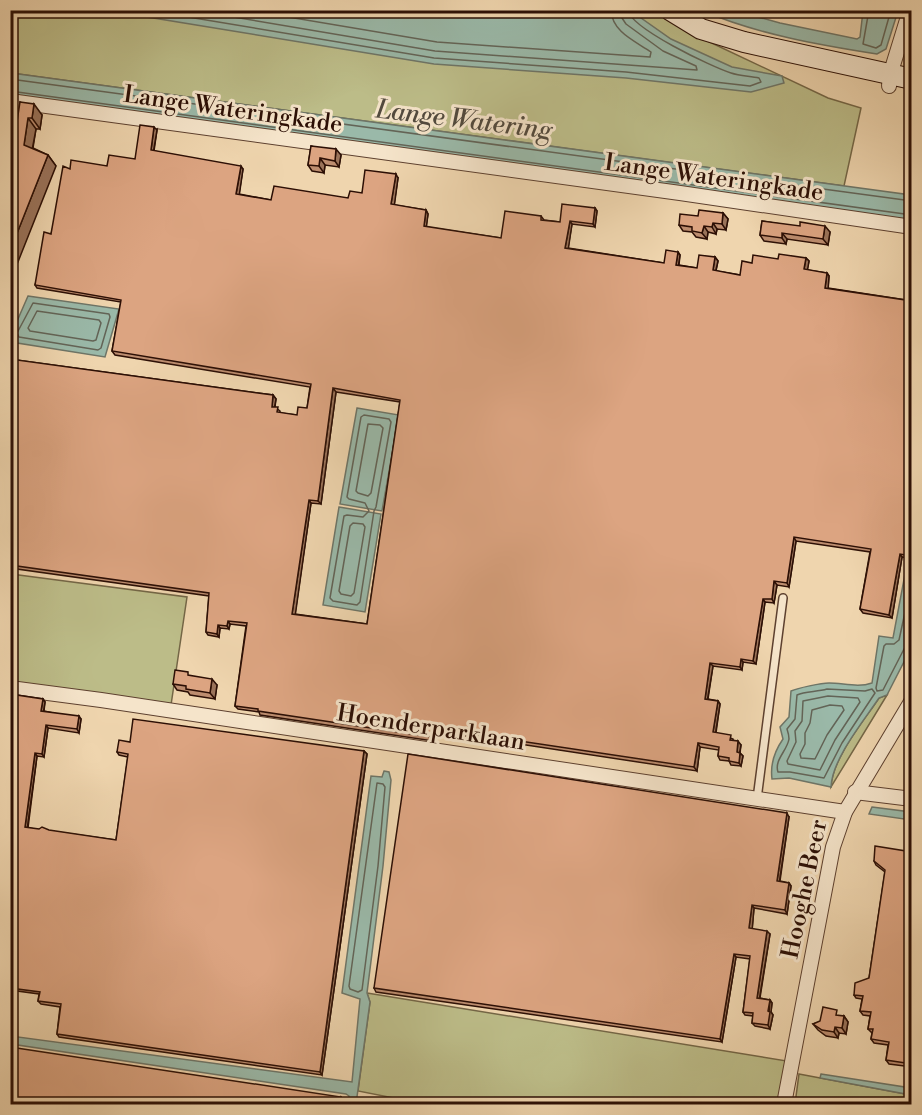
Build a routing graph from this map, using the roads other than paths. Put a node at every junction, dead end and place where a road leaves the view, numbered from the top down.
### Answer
1 (670, 10) edge
2 (910, 10) edge
3 (912, 79) edge
4 (889, 81) junction
5 (14, 102) edge
6 (10, 136) edge
7 (912, 227) edge
8 (783, 598) dead end
9 (10, 688) edge
10 (912, 700) edge
11 (855, 792) junction
12 (757, 799) junction
13 (912, 800) edge
14 (844, 812) junction
15 (784, 1104) edge

1 - 4 street
2 - 4 street
3 - 4 street
5 - 6 street
5 - 7 street, Lange Wateringkade
8 - 12 lane
9 - 12 street, Hoenderparklaan
10 - 11 street, Hooghe Beer
11 - 13 street
11 - 14 street, Hooghe Beer
12 - 14 street, Hoenderparklaan
14 - 15 street, Hooghe Beer

